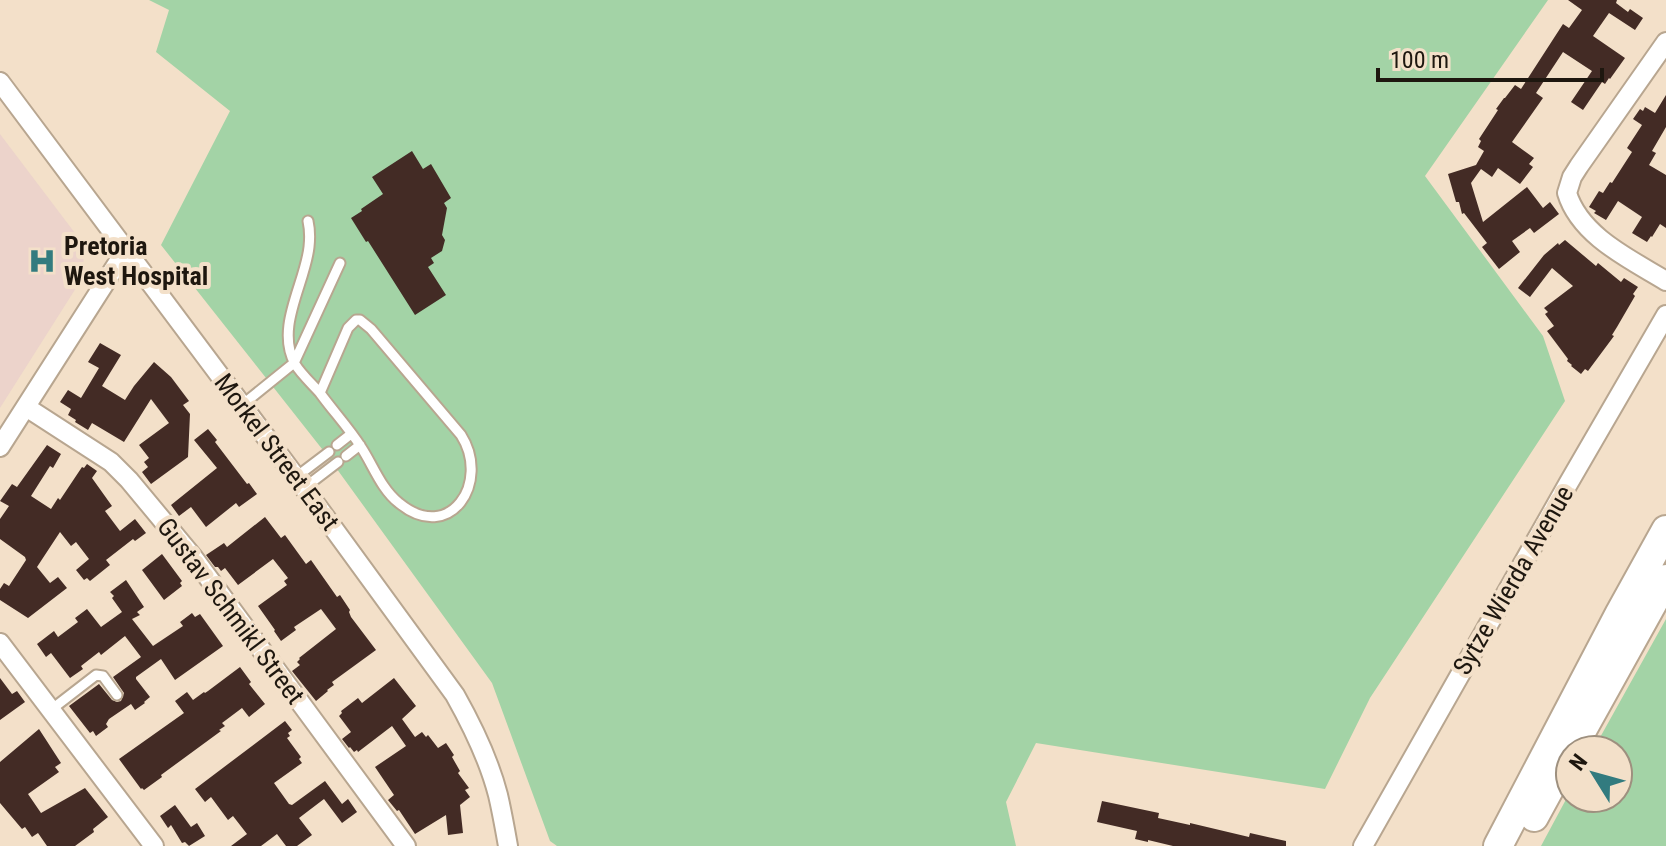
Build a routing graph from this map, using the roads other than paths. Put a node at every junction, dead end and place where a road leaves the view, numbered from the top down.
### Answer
1 (1666, 42) edge
2 (0, 82) edge
3 (308, 221) dead end
4 (126, 250) junction
5 (340, 263) dead end
6 (1666, 281) edge
7 (1666, 315) edge
8 (294, 363) junction
9 (320, 393) junction
10 (242, 405) junction
11 (26, 407) junction
12 (351, 434) junction
13 (360, 445) junction
14 (0, 447) edge
15 (300, 483) junction
16 (1666, 530) edge
17 (1666, 579) edge
18 (0, 643) edge
19 (117, 695) dead end
20 (52, 709) junction
21 (1579, 734) edge
22 (1554, 781) edge
23 (154, 846) edge
24 (406, 846) edge
25 (508, 846) edge
26 (1363, 846) edge
27 (1498, 846) edge
28 (1519, 846) edge

1 - 6 street
2 - 4 street, Morkel Street East
3 - 8 lane
4 - 10 street, Morkel Street East
4 - 11 street
5 - 8 lane
7 - 26 street, Sytze Wierda Avenue
8 - 9 lane
8 - 10 lane
9 - 12 lane
9 - 13 lane
10 - 15 street, Morkel Street East
11 - 14 street
11 - 24 street, Gustav Schmikl Street
12 - 13 lane
12 - 15 lane
13 - 15 lane
15 - 25 street, Morkel Street East
16 - 27 main road
17 - 21 main road
18 - 20 street
19 - 20 lane
20 - 23 street
22 - 28 main road

